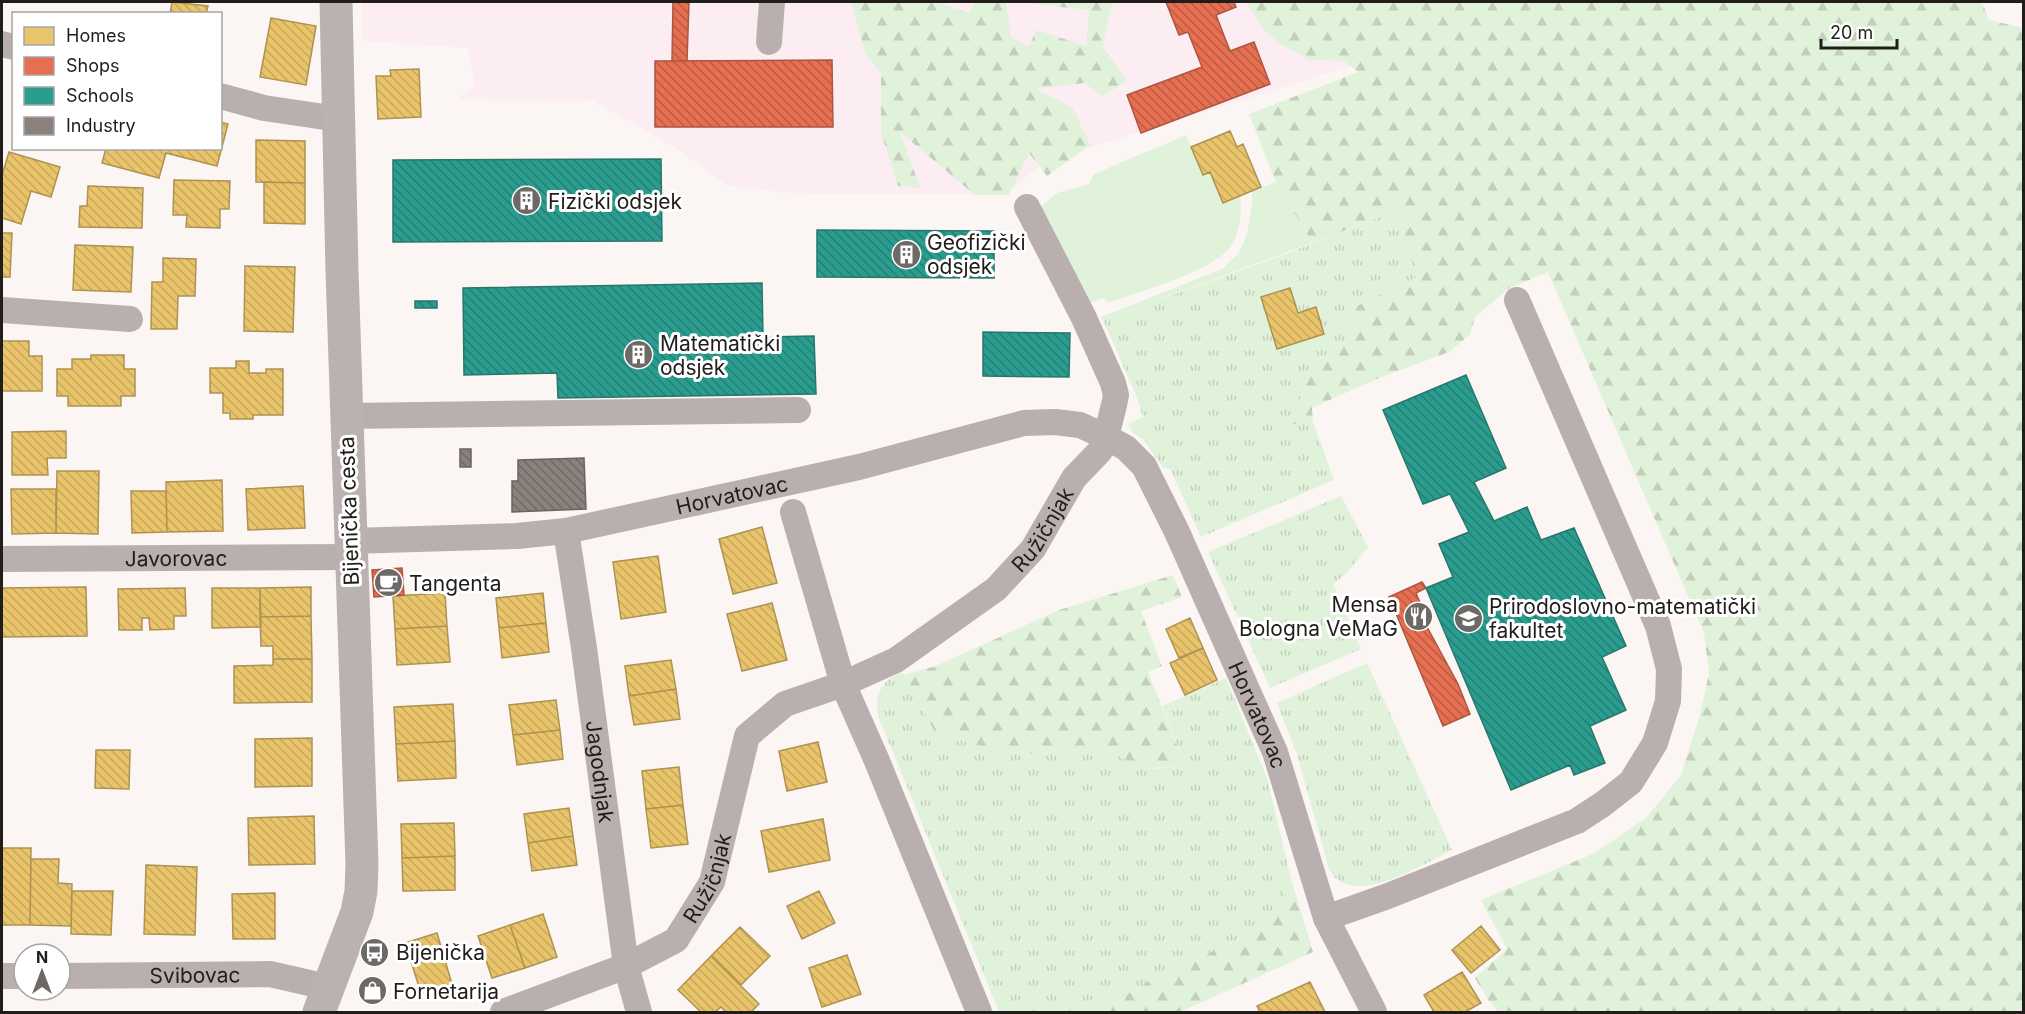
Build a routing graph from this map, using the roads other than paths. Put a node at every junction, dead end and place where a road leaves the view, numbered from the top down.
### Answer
1 (336, 2) edge
2 (772, 2) edge
3 (769, 42) dead end
4 (222, 97) edge
5 (338, 119) junction
6 (1027, 207) dead end
7 (1517, 300) dead end
8 (2, 310) edge
9 (130, 319) dead end
10 (798, 410) dead end
11 (346, 416) junction
12 (1106, 436) junction
13 (794, 512) dead end
14 (566, 531) junction
15 (350, 549) junction
16 (2, 558) edge
17 (843, 684) junction
18 (1326, 918) junction
19 (626, 966) junction
20 (72, 976) edge
21 (323, 1000) edge
22 (503, 1012) edge
23 (639, 1012) edge
24 (978, 1012) edge
25 (1374, 1012) edge

1 - 5 main road, Bijenička cesta
2 - 3 street
4 - 5 street
5 - 11 main road, Bijenička cesta
6 - 12 street
7 - 18 street
8 - 9 street
10 - 11 street
11 - 15 main road, Bijenička cesta
12 - 14 street, Horvatovac
12 - 17 street, Ružičnjak
12 - 18 street, Horvatovac
13 - 17 street
14 - 15 street, Horvatovac
14 - 19 street, Jagodnjak
15 - 16 street, Javorovac
15 - 21 main road, Bijenička cesta
17 - 19 street, Ružičnjak
17 - 24 street
18 - 25 street, Horvatovac
19 - 22 street, Ružičnjak
19 - 23 street, Jagodnjak
20 - 21 street, Svibovac

